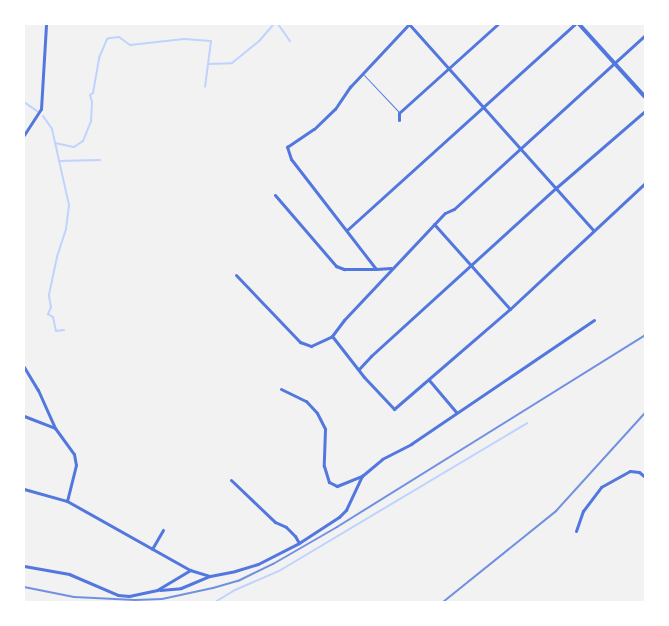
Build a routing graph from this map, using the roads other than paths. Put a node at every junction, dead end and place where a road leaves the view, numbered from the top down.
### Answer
1 (46, 24) edge
2 (409, 24) edge
3 (498, 24) edge
4 (575, 24) edge
5 (580, 24) edge
6 (645, 35) edge
7 (615, 63) junction
8 (449, 69) junction
9 (363, 75) junction
10 (645, 97) edge
11 (483, 107) junction
12 (645, 111) edge
13 (399, 113) junction
14 (399, 120) dead end
15 (24, 135) edge
16 (521, 147) junction
17 (645, 183) edge
18 (557, 187) junction
19 (275, 195) dead end
20 (434, 224) junction
21 (347, 230) junction
22 (593, 230) junction
23 (472, 265) junction
24 (392, 268) junction
25 (376, 270) junction
26 (236, 275) dead end
27 (510, 309) junction
28 (594, 320) dead end
29 (332, 336) junction
30 (24, 367) edge
31 (360, 369) junction
32 (429, 380) junction
33 (281, 389) dead end
34 (456, 412) junction
35 (24, 416) edge
36 (55, 428) junction
37 (362, 476) junction
38 (645, 477) edge
39 (231, 480) dead end
40 (24, 489) edge
41 (67, 501) junction
42 (163, 530) dead end
43 (576, 531) dead end
44 (299, 543) junction
45 (152, 549) junction
46 (24, 566) edge
47 (190, 570) junction
48 (210, 576) junction
49 (157, 590) junction

1 - 15 street
2 - 8 street
2 - 9 street
3 - 8 street
4 - 11 street
5 - 7 street
6 - 7 street
7 - 10 street
7 - 16 street
8 - 11 street
8 - 13 street
9 - 13 lane
9 - 21 street
11 - 16 street
11 - 21 street
12 - 18 street
13 - 14 street
16 - 18 street
16 - 20 street
17 - 22 street
18 - 22 street
18 - 23 street
19 - 25 street
20 - 23 street
20 - 24 street
21 - 25 street
22 - 27 street
23 - 27 street
23 - 31 street
24 - 25 street
24 - 29 street
26 - 29 street
27 - 32 street
28 - 34 street
29 - 31 street
30 - 36 street
31 - 32 street
32 - 34 street
33 - 37 street
34 - 37 street
35 - 36 street
36 - 41 street
37 - 44 street
38 - 43 street
39 - 44 street
40 - 41 street
41 - 45 street
42 - 45 street
44 - 48 street
45 - 47 street
46 - 49 street
47 - 48 street
47 - 49 street
48 - 49 street

